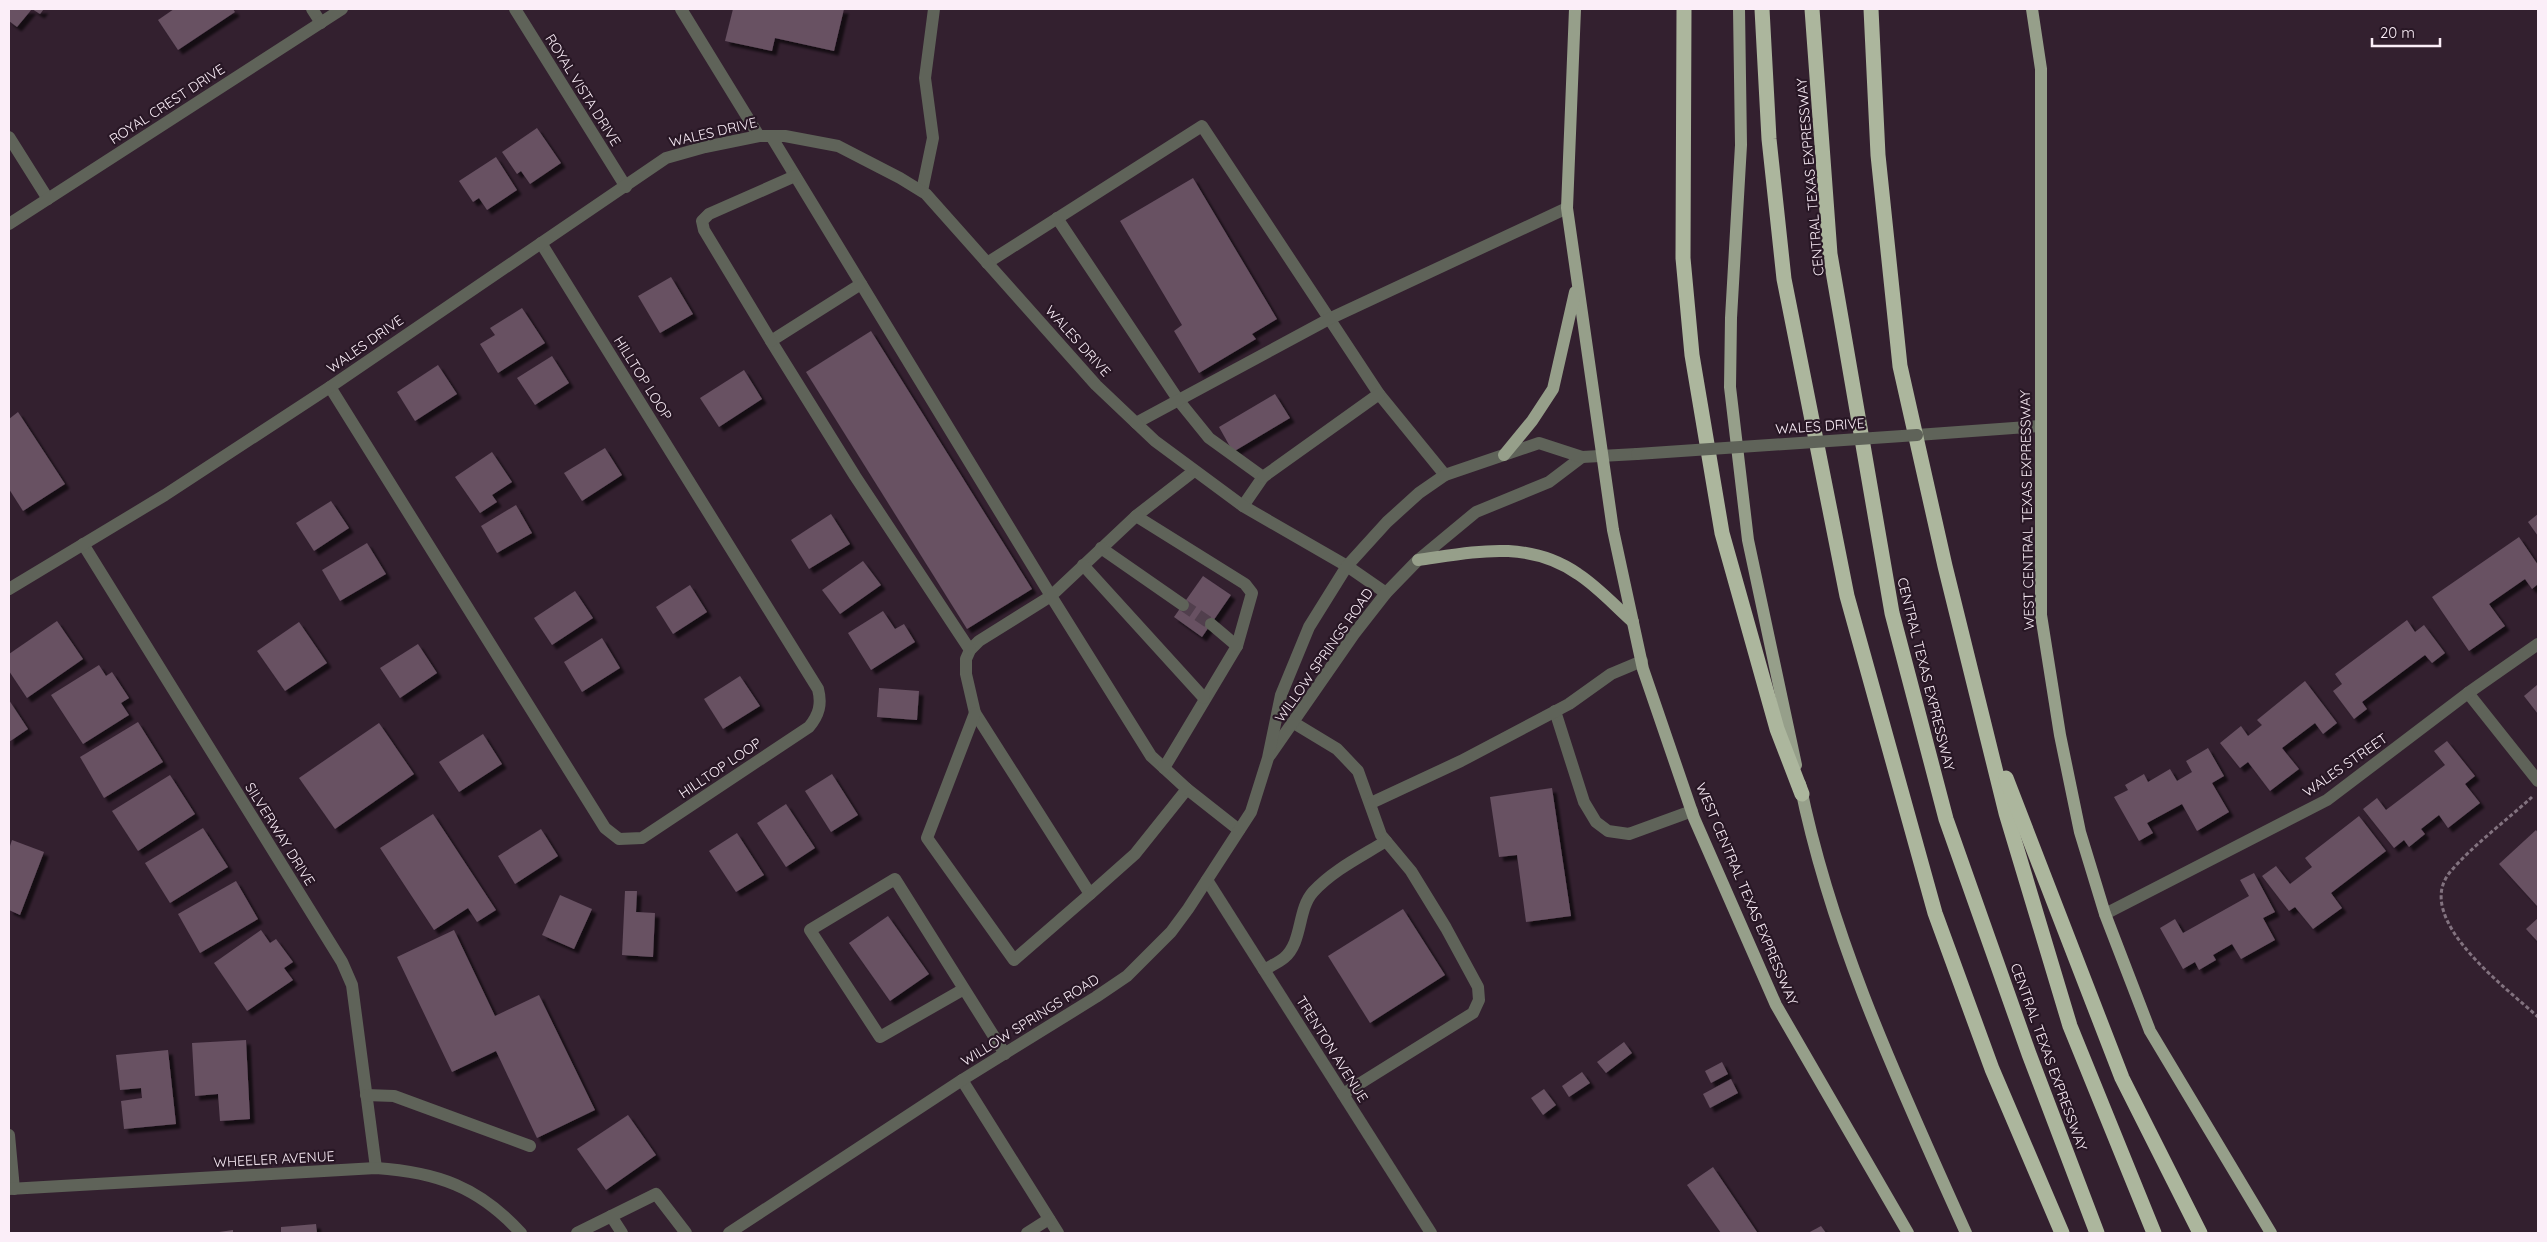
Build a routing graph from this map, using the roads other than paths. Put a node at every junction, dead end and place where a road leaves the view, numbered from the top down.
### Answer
1 (312, 9) edge
2 (342, 9) edge
3 (515, 9) edge
4 (681, 9) edge
5 (934, 9) edge
6 (1575, 9) edge
7 (1684, 9) edge
8 (1739, 9) edge
9 (1762, 9) edge
10 (1812, 9) edge
11 (1871, 9) edge
12 (2032, 9) edge
13 (321, 23) junction
14 (765, 136) junction
15 (9, 137) edge
16 (795, 176) junction
17 (626, 187) junction
18 (922, 191) junction
19 (48, 199) junction
20 (1567, 208) junction
21 (1057, 218) junction
22 (9, 224) edge
23 (541, 243) junction
24 (987, 263) junction
25 (861, 284) junction
26 (1577, 285) junction
27 (1329, 319) junction
28 (772, 341) junction
29 (330, 387) junction
30 (1379, 394) junction
31 (1179, 401) junction
32 (1136, 423) junction
33 (2040, 426) junction
34 (1603, 454) junction
35 (1504, 455) junction
36 (1582, 458) junction
37 (1194, 471) junction
38 (1445, 475) junction
39 (1263, 477) junction
40 (1243, 506) junction
41 (1136, 516) junction
42 (83, 544) junction
43 (1101, 548) junction
44 (1418, 560) junction
45 (1083, 565) junction
46 (1347, 566) junction
47 (9, 589) edge
48 (1386, 593) junction
49 (1051, 596) junction
50 (1183, 605) tunnel mouth
51 (1633, 622) junction
52 (1211, 624) tunnel mouth
53 (2538, 644) edge
54 (1237, 646) junction
55 (970, 650) junction
56 (1642, 661) junction
57 (2468, 693) junction
58 (1204, 698) junction
59 (1555, 711) junction
60 (974, 713) junction
61 (1982, 716) junction
62 (1294, 723) junction
63 (1268, 758) junction
64 (1164, 768) junction
65 (2538, 781) edge
66 (1187, 789) junction
67 (1802, 794) junction
68 (1371, 803) junction
69 (1692, 811) junction
70 (1239, 830) junction
71 (1386, 841) junction
72 (1207, 880) junction
73 (1090, 894) junction
74 (2105, 914) junction
75 (1264, 970) junction
76 (964, 989) junction
77 (1005, 1054) junction
78 (962, 1080) junction
79 (1343, 1094) junction
80 (366, 1095) junction
81 (9, 1135) edge
82 (530, 1146) dead end
83 (376, 1168) junction
84 (11, 1189) edge
85 (611, 1216) junction
86 (1049, 1219) junction
87 (521, 1233) edge
88 (577, 1233) edge
89 (622, 1233) edge
90 (686, 1233) edge
91 (729, 1233) edge
92 (1027, 1233) edge
93 (1058, 1233) edge
94 (1431, 1233) edge
95 (1908, 1233) edge
96 (1966, 1233) edge
97 (2062, 1233) edge
98 (2098, 1233) edge
99 (2154, 1233) edge
100 (2200, 1233) edge
101 (2271, 1233) edge

1 - 13 street
2 - 13 street, ROYAL CREST DRIVE
3 - 17 street, ROYAL VISTA DRIVE
4 - 14 street
5 - 18 street
6 - 20 main road, WEST CENTRAL TEXAS EXPRESSWAY
7 - 67 highway
8 - 67 main road
9 - 97 highway
10 - 98 highway, CENTRAL TEXAS EXPRESSWAY
11 - 61 highway
12 - 33 main road, WEST CENTRAL TEXAS EXPRESSWAY
13 - 19 street, ROYAL CREST DRIVE
14 - 16 street
14 - 17 street, WALES DRIVE
14 - 18 street, WALES DRIVE
15 - 19 street
16 - 25 street
16 - 28 street
17 - 23 street, WALES DRIVE
18 - 24 street, WALES DRIVE
19 - 22 street, ROYAL CREST DRIVE
20 - 26 main road, WEST CENTRAL TEXAS EXPRESSWAY
20 - 27 street
21 - 24 street
21 - 27 street
21 - 31 street
23 - 29 street, WALES DRIVE
23 - 29 street, HILLTOP LOOP
24 - 32 street, WALES DRIVE
25 - 28 street
25 - 49 street
26 - 34 main road, WEST CENTRAL TEXAS EXPRESSWAY
26 - 35 main road
27 - 30 street
27 - 31 street
28 - 55 street
29 - 42 street, WALES DRIVE
30 - 38 street
30 - 39 street
31 - 32 street
31 - 39 street
32 - 37 street, WALES DRIVE
33 - 34 street, WALES DRIVE, bridge
33 - 74 main road, WEST CENTRAL TEXAS EXPRESSWAY
34 - 36 street, WILLOW SPRINGS ROAD
34 - 51 main road, WEST CENTRAL TEXAS EXPRESSWAY
35 - 36 street, WILLOW SPRINGS ROAD
35 - 38 street, WILLOW SPRINGS ROAD
36 - 44 street, WILLOW SPRINGS ROAD
37 - 40 street, WALES DRIVE
37 - 41 street
38 - 46 street, WILLOW SPRINGS ROAD
39 - 40 street
40 - 46 street, WALES DRIVE
41 - 43 street
41 - 54 street
42 - 47 street, WALES DRIVE
42 - 80 street, SILVERWAY DRIVE
43 - 45 street
43 - 50 street
44 - 48 street, WILLOW SPRINGS ROAD
44 - 51 main road
45 - 49 street
45 - 58 street
46 - 48 street, WALES DRIVE
46 - 63 street, WILLOW SPRINGS ROAD
48 - 62 street, WILLOW SPRINGS ROAD
49 - 55 street
49 - 64 street
51 - 56 main road, WEST CENTRAL TEXAS EXPRESSWAY
52 - 54 street
53 - 57 street, WALES STREET
54 - 58 street
55 - 60 street
56 - 59 street
56 - 69 main road, WEST CENTRAL TEXAS EXPRESSWAY
57 - 65 street
57 - 74 street, WALES STREET
58 - 64 street
59 - 68 street
59 - 69 street
60 - 73 street
60 - 73 street
61 - 99 highway
61 - 100 highway
62 - 63 street, WILLOW SPRINGS ROAD
62 - 68 street
63 - 70 street, WILLOW SPRINGS ROAD
64 - 66 street
66 - 70 street
66 - 73 street
67 - 96 main road
68 - 71 street
69 - 95 main road, WEST CENTRAL TEXAS EXPRESSWAY
70 - 72 street, WILLOW SPRINGS ROAD
71 - 75 street
71 - 79 street
72 - 75 street, TRENTON AVENUE
72 - 77 street, WILLOW SPRINGS ROAD
74 - 101 main road, WEST CENTRAL TEXAS EXPRESSWAY
75 - 79 street, TRENTON AVENUE
76 - 76 street
76 - 77 street
77 - 78 street, WILLOW SPRINGS ROAD
78 - 86 street
78 - 91 street, WILLOW SPRINGS ROAD
79 - 94 street, TRENTON AVENUE
80 - 82 street
80 - 83 street, SILVERWAY DRIVE
81 - 84 street
83 - 84 street, WHEELER AVENUE
83 - 87 street, WHEELER AVENUE
85 - 88 street
85 - 89 street
85 - 90 street
86 - 92 street
86 - 93 street

